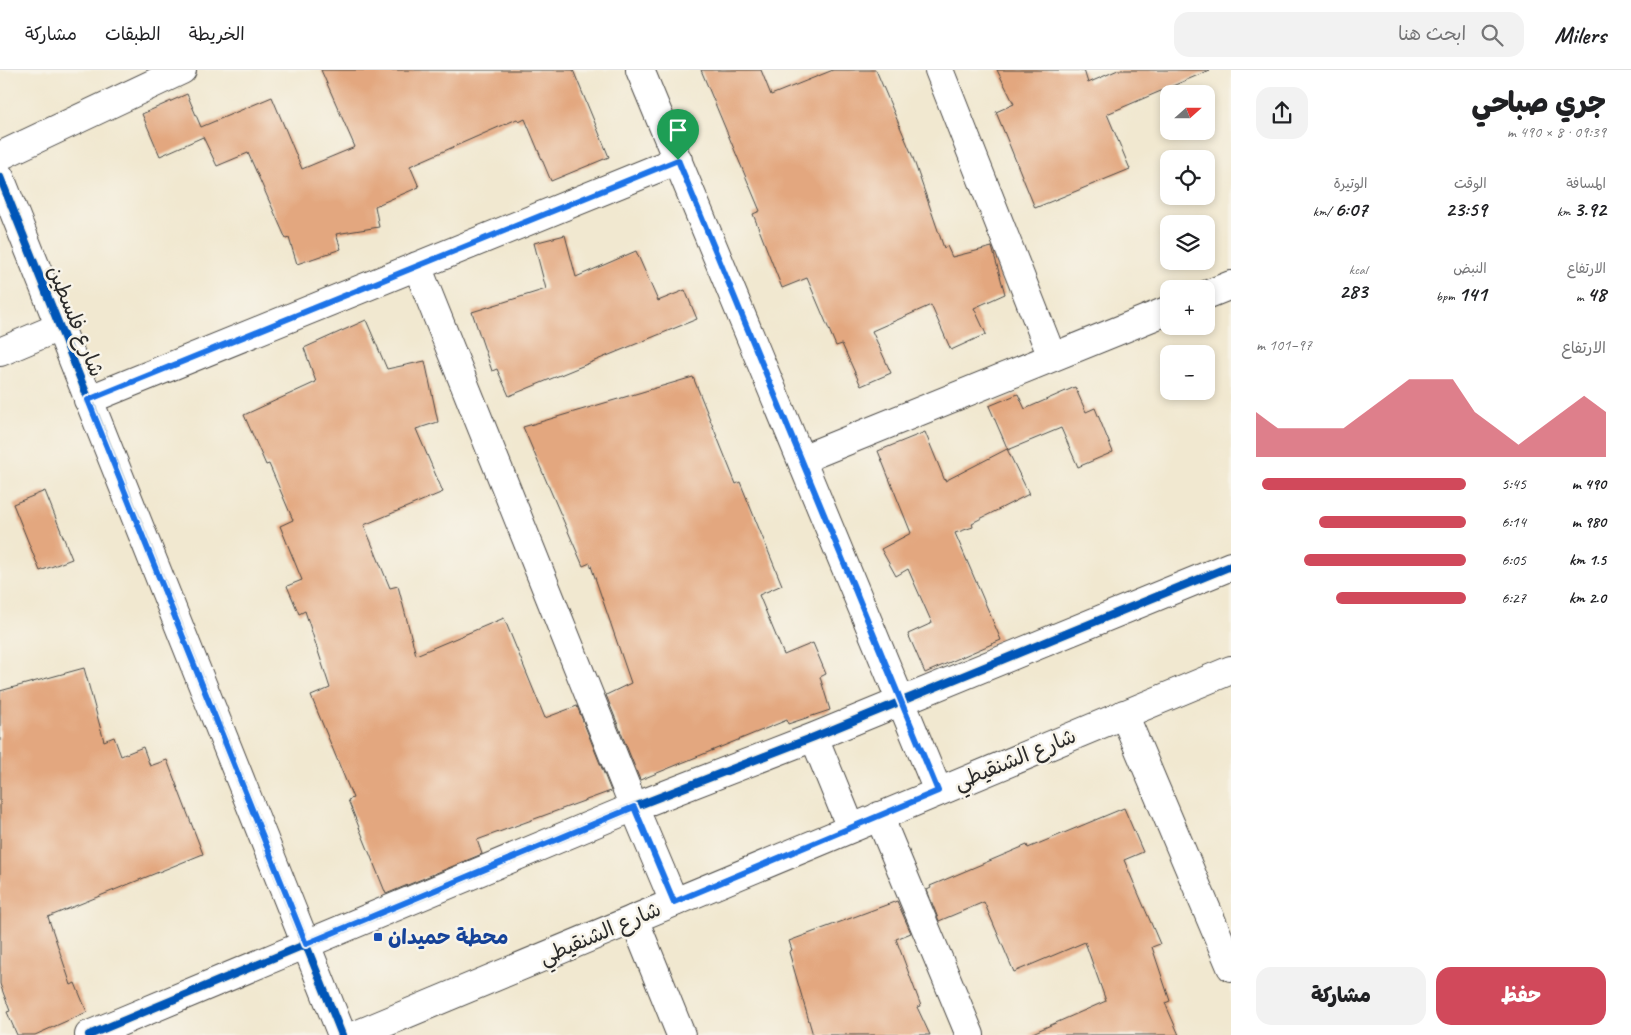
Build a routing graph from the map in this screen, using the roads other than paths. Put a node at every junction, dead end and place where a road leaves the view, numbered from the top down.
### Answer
1 (182, 70) edge
2 (640, 70) edge
3 (939, 70) edge
4 (0, 156) edge
5 (678, 160) junction
6 (0, 177) edge
7 (417, 266) junction
8 (1231, 285) edge
9 (1215, 291) edge
10 (1160, 314) edge
11 (59, 327) junction
12 (0, 352) edge
13 (1052, 357) junction
14 (88, 400) junction
15 (802, 459) junction
16 (1231, 566) edge
17 (1231, 670) edge
18 (902, 702) junction
19 (1124, 714) junction
20 (814, 737) junction
21 (938, 791) junction
22 (634, 807) junction
23 (879, 816) junction
24 (851, 828) junction
25 (674, 902) junction
26 (634, 919) junction
27 (306, 944) junction
28 (1231, 967) edge
29 (90, 1035) edge
30 (342, 1035) edge
31 (356, 1035) edge
32 (681, 1035) edge
33 (970, 1035) edge

1 - 4 street
2 - 5 street
3 - 13 street
5 - 7 street
5 - 15 street
6 - 11 street, شارع فلسطين
7 - 14 street
7 - 22 street
8 - 9 street
10 - 13 street
11 - 12 street
11 - 14 street, شارع فلسطين
13 - 15 street
14 - 27 street, شارع فلسطين
15 - 18 street
16 - 18 street
17 - 19 street, شارع الشنقيطي
18 - 20 street
18 - 21 street
19 - 21 street, شارع الشنقيطي
19 - 28 street
20 - 22 street
20 - 24 street
21 - 23 street, شارع الشنقيطي
22 - 25 street
22 - 27 street
23 - 24 street, شارع الشنقيطي
23 - 33 street
24 - 25 street, شارع الشنقيطي
25 - 26 street, شارع الشنقيطي
26 - 31 street, شارع الشنقيطي
26 - 32 street
27 - 29 street
27 - 30 street, شارع فلسطين

